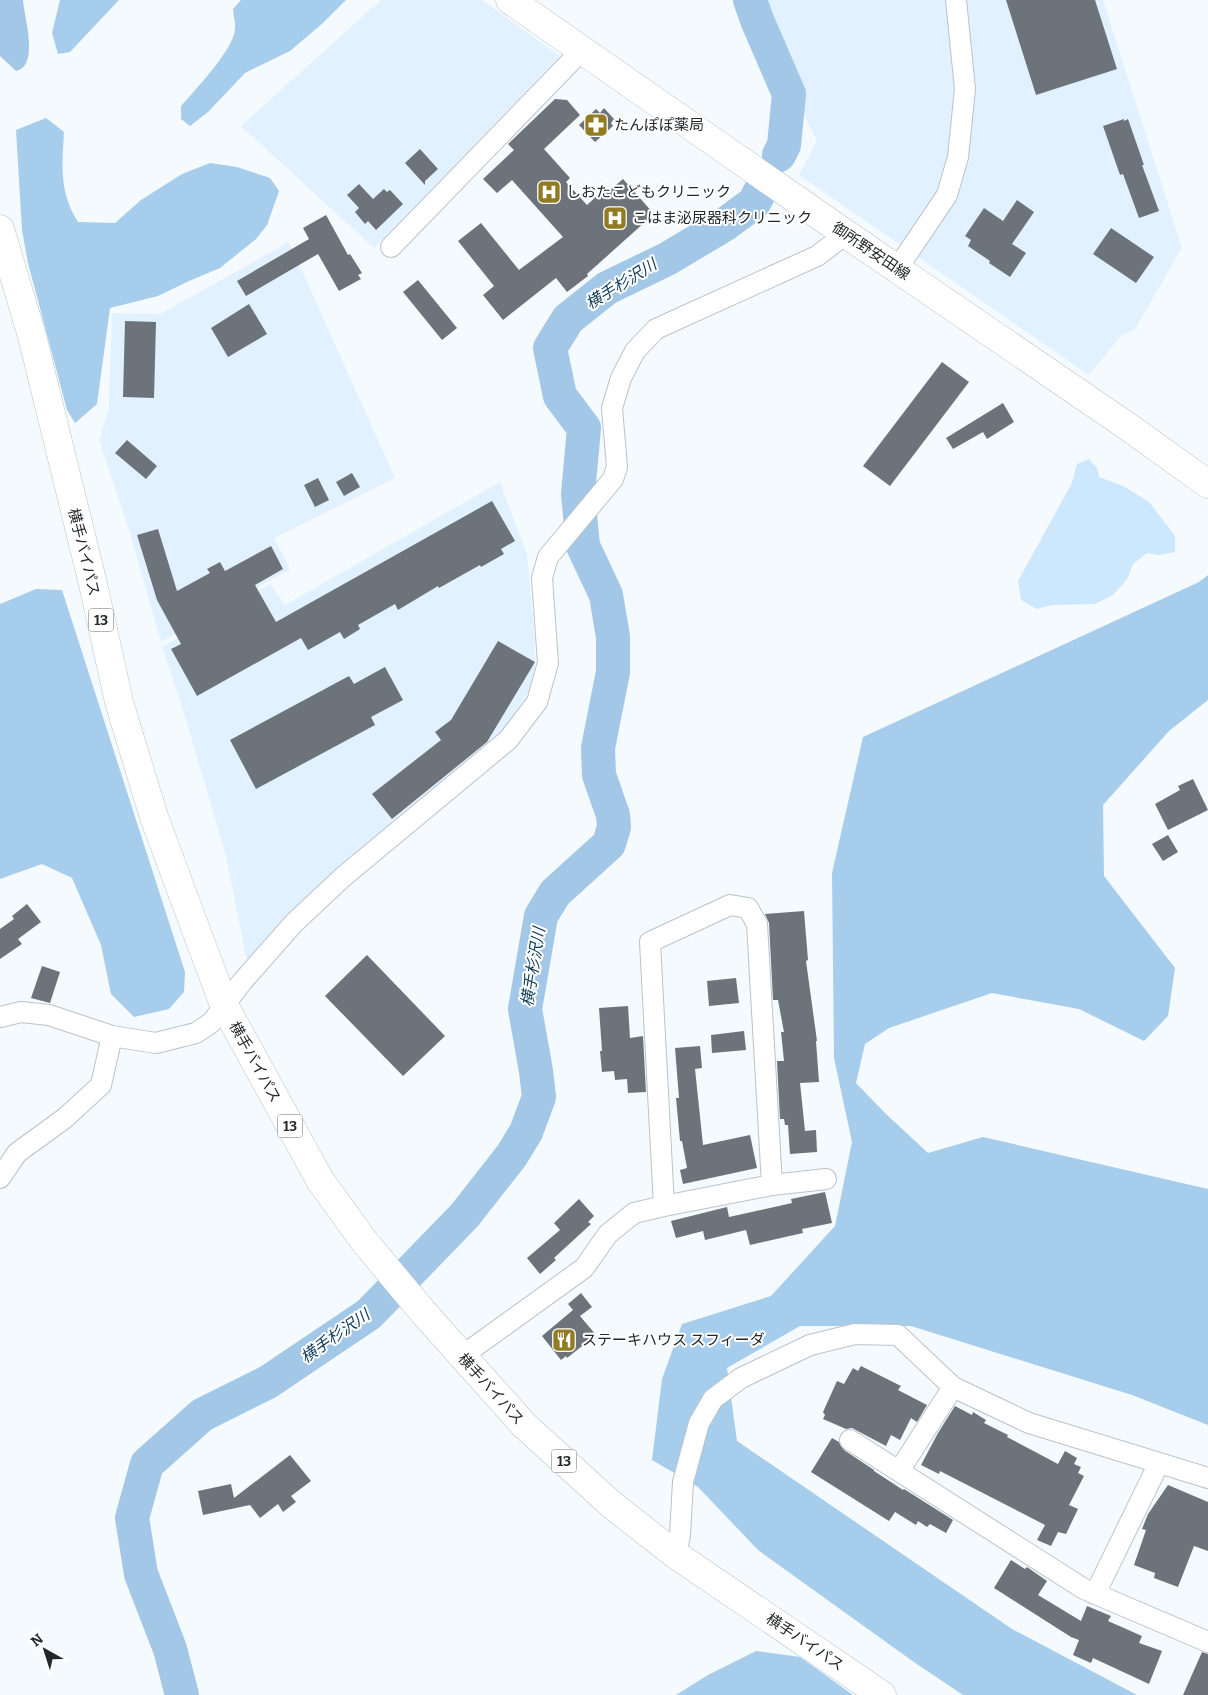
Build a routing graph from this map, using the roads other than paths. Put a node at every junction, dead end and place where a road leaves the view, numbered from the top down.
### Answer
1 (510, 0) edge
2 (956, 0) edge
3 (582, 50) junction
4 (0, 229) edge
5 (846, 234) junction
6 (391, 247) dead end
7 (897, 269) junction
8 (1208, 484) edge
9 (224, 1005) junction
10 (0, 1017) edge
11 (112, 1036) junction
12 (0, 1178) edge
13 (826, 1179) dead end
14 (772, 1185) junction
15 (664, 1206) junction
16 (462, 1356) junction
17 (953, 1387) junction
18 (850, 1440) dead end
19 (1159, 1463) junction
20 (899, 1471) junction
21 (1208, 1478) edge
22 (676, 1555) junction
23 (1095, 1594) junction
24 (1208, 1642) edge
25 (882, 1695) edge

1 - 3 main road, 御所野安田線
2 - 7 street
3 - 5 main road, 御所野安田線
3 - 6 street
4 - 9 main road, 横手バイパス / 13
5 - 7 main road, 御所野安田線
5 - 9 street
7 - 8 main road, 御所野安田線
9 - 11 street
9 - 16 main road, 横手バイパス / 13
10 - 11 street
11 - 12 street
13 - 14 street
14 - 15 street
14 - 15 street
15 - 16 street
16 - 22 main road, 横手バイパス / 13
17 - 19 street
17 - 20 street
17 - 22 street
18 - 20 street
19 - 21 street
19 - 23 street
20 - 23 street
22 - 25 main road, 横手バイパス / 13
23 - 24 street

